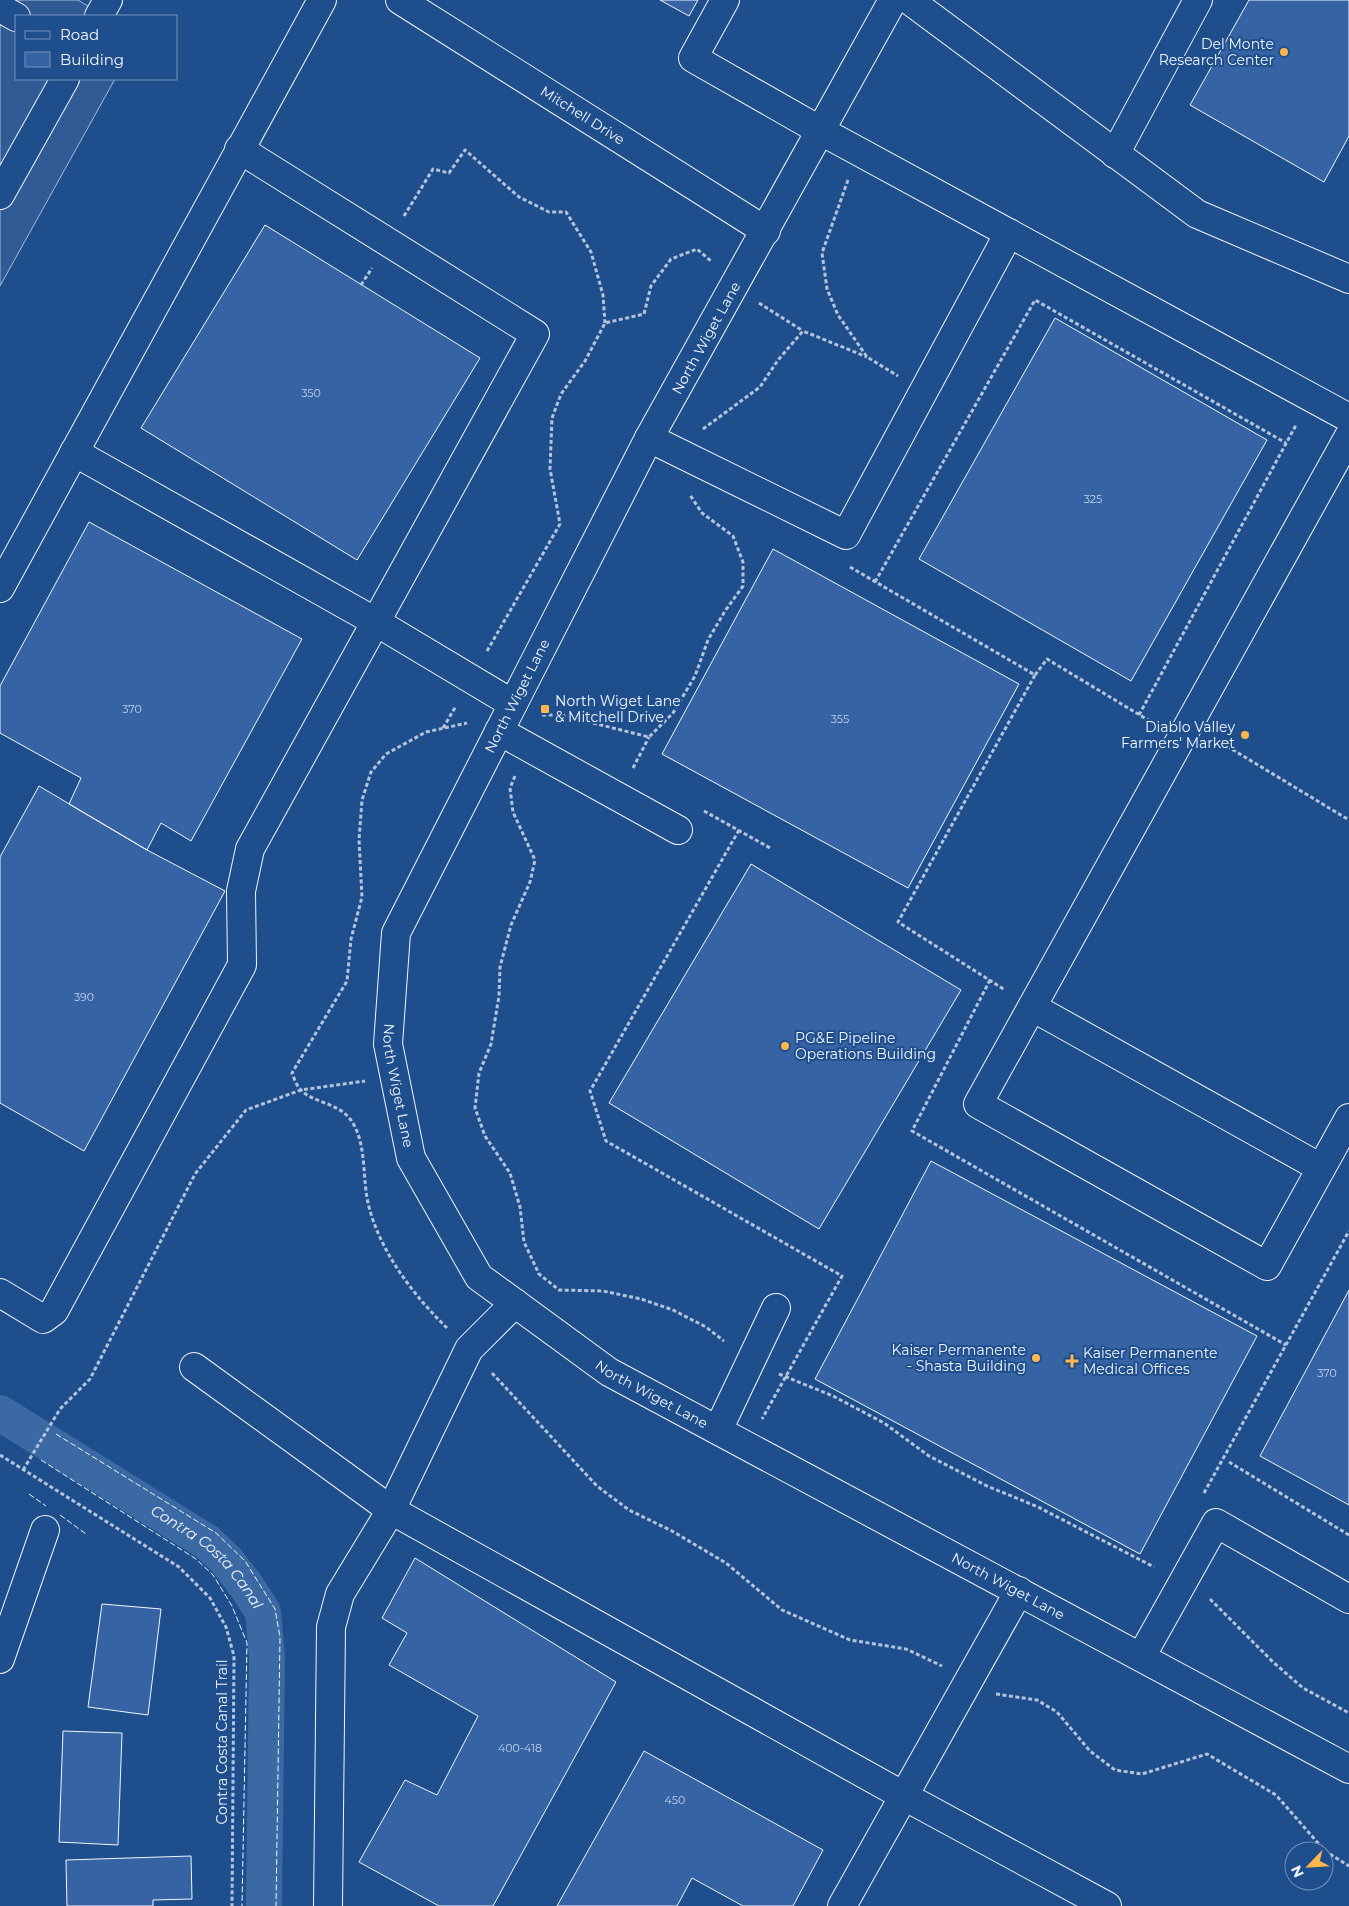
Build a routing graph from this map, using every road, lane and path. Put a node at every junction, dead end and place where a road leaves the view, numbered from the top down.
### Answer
1 (108, 0) edge
2 (322, 0) edge
3 (400, 0) edge
4 (725, 0) edge
5 (893, 0) edge
6 (909, 0) edge
7 (1198, 0) edge
8 (0, 8) edge
9 (100, 15) edge
10 (15, 16) edge
11 (64, 80) edge
12 (832, 137) junction
13 (239, 149) junction
14 (1115, 154) junction
15 (0, 195) edge
16 (766, 231) junction
17 (1009, 233) junction
18 (388, 242) junction
19 (1349, 279) edge
20 (736, 283) junction
21 (362, 285) dead end
22 (605, 323) junction
23 (803, 330) junction
24 (867, 357) junction
25 (924, 392) junction
26 (1311, 397) junction
27 (1349, 418) edge
28 (1349, 436) edge
29 (649, 438) junction
30 (1286, 443) junction
31 (74, 452) junction
32 (687, 457) junction
33 (843, 563) dead end
34 (875, 582) junction
35 (0, 588) edge
36 (376, 622) junction
37 (471, 679) junction
38 (1139, 715) dead end
39 (507, 716) junction
40 (443, 728) junction
41 (678, 830) dead end
42 (739, 830) dead end
43 (1032, 1007) junction
44 (395, 1078) junction
45 (301, 1090) junction
46 (1349, 1118) edge
47 (1321, 1168) junction
48 (1349, 1231) edge
49 (0, 1293) edge
50 (515, 1303) junction
51 (776, 1308) dead end
52 (469, 1349) junction
53 (194, 1366) dead end
54 (718, 1430) junction
55 (747, 1446) junction
56 (0, 1455) edge
57 (1229, 1462) dead end
58 (23, 1470) junction
59 (1200, 1501) dead end
60 (390, 1510) junction
61 (45, 1530) dead end
62 (1349, 1535) edge
63 (1019, 1591) junction
64 (1349, 1599) edge
65 (1141, 1657) junction
66 (0, 1659) edge
67 (967, 1682) junction
68 (1349, 1769) edge
69 (902, 1795) junction
70 (1349, 1866) edge
71 (232, 1906) edge
72 (328, 1906) edge
73 (842, 1906) edge
74 (1107, 1906) edge

1 - 9 street
2 - 13 street
3 - 16 street, Mitchell Drive
4 - 12 street
5 - 12 street, North Wiget Lane
6 - 14 street
7 - 14 street
8 - 10 street
11 - 15 street
12 - 16 street, North Wiget Lane
12 - 17 street
12 - 24 path
13 - 18 street
13 - 31 street
14 - 19 street
16 - 20 street, North Wiget Lane
17 - 25 street
17 - 26 street
18 - 21 path
18 - 22 path
18 - 36 street
20 - 22 path
20 - 23 path
20 - 29 street, North Wiget Lane
22 - 37 path
23 - 24 path
23 - 32 path
24 - 25 path
25 - 32 street
26 - 27 street
26 - 30 path
28 - 43 street
29 - 32 street
29 - 39 street, North Wiget Lane
30 - 34 path
30 - 38 path
31 - 35 street
31 - 36 street
32 - 39 path
33 - 34 path
34 - 43 path
36 - 37 street
36 - 49 street
37 - 39 street
37 - 40 path
39 - 40 path
39 - 41 street
39 - 44 street, North Wiget Lane
40 - 45 path
42 - 55 path
43 - 47 street
43 - 47 street
44 - 45 path
44 - 50 street, North Wiget Lane
45 - 52 path
45 - 58 path
46 - 47 street
48 - 59 path
50 - 52 street
50 - 54 street, North Wiget Lane
51 - 54 street
52 - 60 street
52 - 67 path
53 - 60 street
54 - 55 street, North Wiget Lane
55 - 63 street, North Wiget Lane
56 - 58 path, Contra Costa Canal Trail
57 - 62 path
58 - 71 path, Contra Costa Canal Trail
60 - 69 street
60 - 72 street
61 - 66 street
63 - 65 street, North Wiget Lane
63 - 67 street
64 - 65 street
65 - 68 street, North Wiget Lane
67 - 69 street
67 - 70 path
69 - 73 street
69 - 74 street

